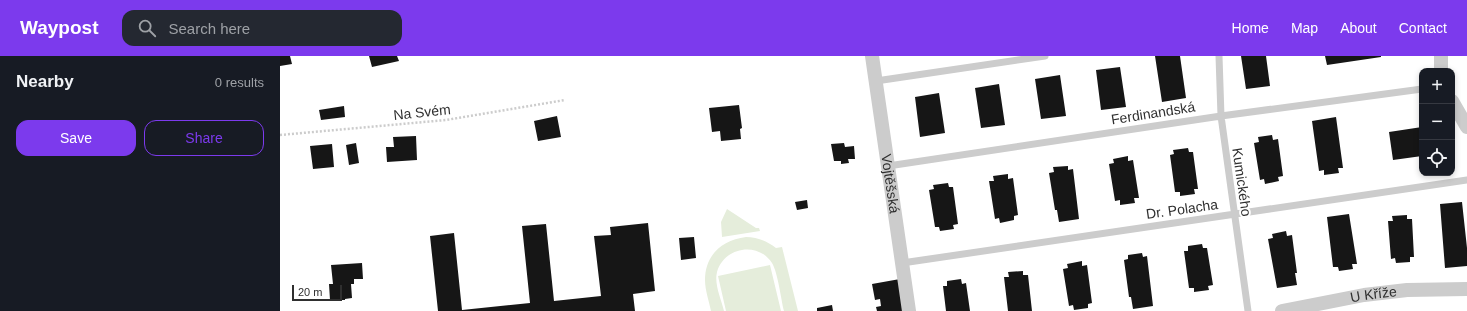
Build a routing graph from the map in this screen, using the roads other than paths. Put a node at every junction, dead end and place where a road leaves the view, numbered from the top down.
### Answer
1 (872, 56) edge
2 (1045, 56) edge
3 (1219, 56) edge
4 (1441, 56) edge
5 (1441, 68) edge
6 (876, 81) junction
7 (1419, 89) edge
8 (1454, 104) edge
9 (1221, 116) junction
10 (1467, 127) edge
11 (888, 166) junction
12 (1467, 180) edge
13 (1234, 214) junction
14 (902, 263) junction
15 (1467, 289) edge
16 (909, 311) edge
17 (1248, 311) edge
18 (1282, 311) edge

1 - 6 street, Vojtěšská
2 - 6 lane
3 - 9 lane, Kumického
4 - 5 street
6 - 11 street, Vojtěšská
7 - 9 lane, Ferdinandská
8 - 10 street
9 - 11 lane, Ferdinandská
9 - 13 lane, Kumického
11 - 14 street, Vojtěšská
12 - 13 lane, Dr. Polacha
13 - 14 lane, Dr. Polacha
13 - 17 lane, Kumického
14 - 16 street, Vojtěšská
15 - 18 street, U Kříže

